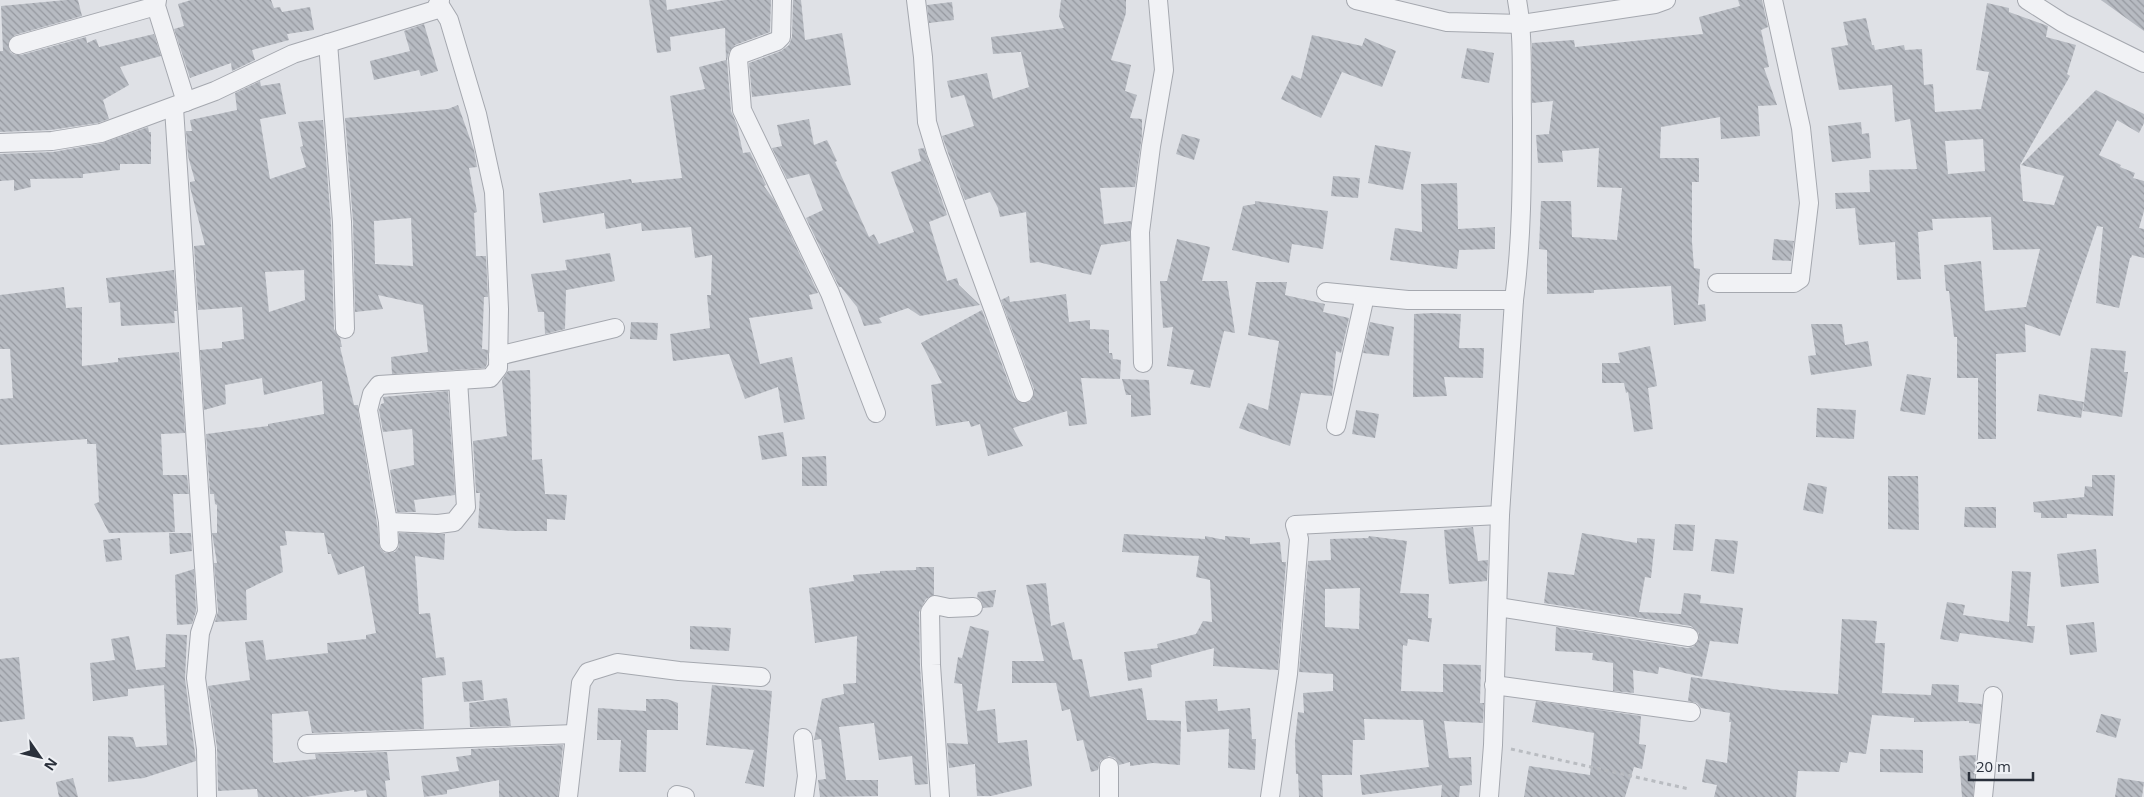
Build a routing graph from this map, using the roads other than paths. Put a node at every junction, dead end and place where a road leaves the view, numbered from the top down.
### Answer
1 (782, 0) edge
2 (916, 0) edge
3 (1158, 0) edge
4 (1356, 0) edge
5 (1518, 0) edge
6 (1773, 0) edge
7 (2027, 0) edge
8 (1658, 1) edge
9 (439, 2) edge
10 (156, 3) edge
11 (1521, 24) junction
12 (328, 43) junction
13 (18, 45) dead end
14 (2144, 63) edge
15 (180, 105) junction
16 (0, 143) edge
17 (1717, 283) dead end
18 (1326, 292) dead end
19 (1365, 296) junction
20 (1514, 300) junction
21 (615, 328) dead end
22 (345, 329) dead end
23 (498, 356) junction
24 (1143, 363) dead end
25 (458, 380) junction
26 (1024, 393) dead end
27 (876, 413) dead end
28 (1336, 426) dead end
29 (1500, 515) junction
30 (388, 522) junction
31 (389, 543) dead end
32 (973, 607) dead end
33 (1498, 607) junction
34 (1689, 637) dead end
35 (761, 677) dead end
36 (1494, 685) junction
37 (1993, 696) dead end
38 (1691, 712) dead end
39 (575, 734) junction
40 (803, 738) dead end
41 (307, 744) dead end
42 (1108, 767) dead end
43 (207, 797) edge
44 (568, 797) edge
45 (804, 797) edge
46 (940, 797) edge
47 (1109, 797) edge
48 (1270, 797) edge
49 (1489, 797) edge
50 (1983, 797) edge

1 - 27 street
2 - 26 street
3 - 24 street
4 - 11 street
5 - 11 street
6 - 17 street
7 - 14 street
8 - 11 street
9 - 12 street
9 - 23 street
10 - 13 street
10 - 15 street
11 - 20 street
12 - 15 street
12 - 22 street
15 - 16 street
15 - 43 street
18 - 19 street
19 - 20 street
19 - 28 street
20 - 29 street
21 - 23 street
23 - 25 street
25 - 30 street
25 - 30 street
29 - 33 street
29 - 48 street
30 - 31 street
32 - 46 street
33 - 34 street
33 - 36 street
35 - 39 street
36 - 38 street
36 - 49 street
37 - 50 street
39 - 41 street
39 - 44 street
40 - 45 street
42 - 47 street

